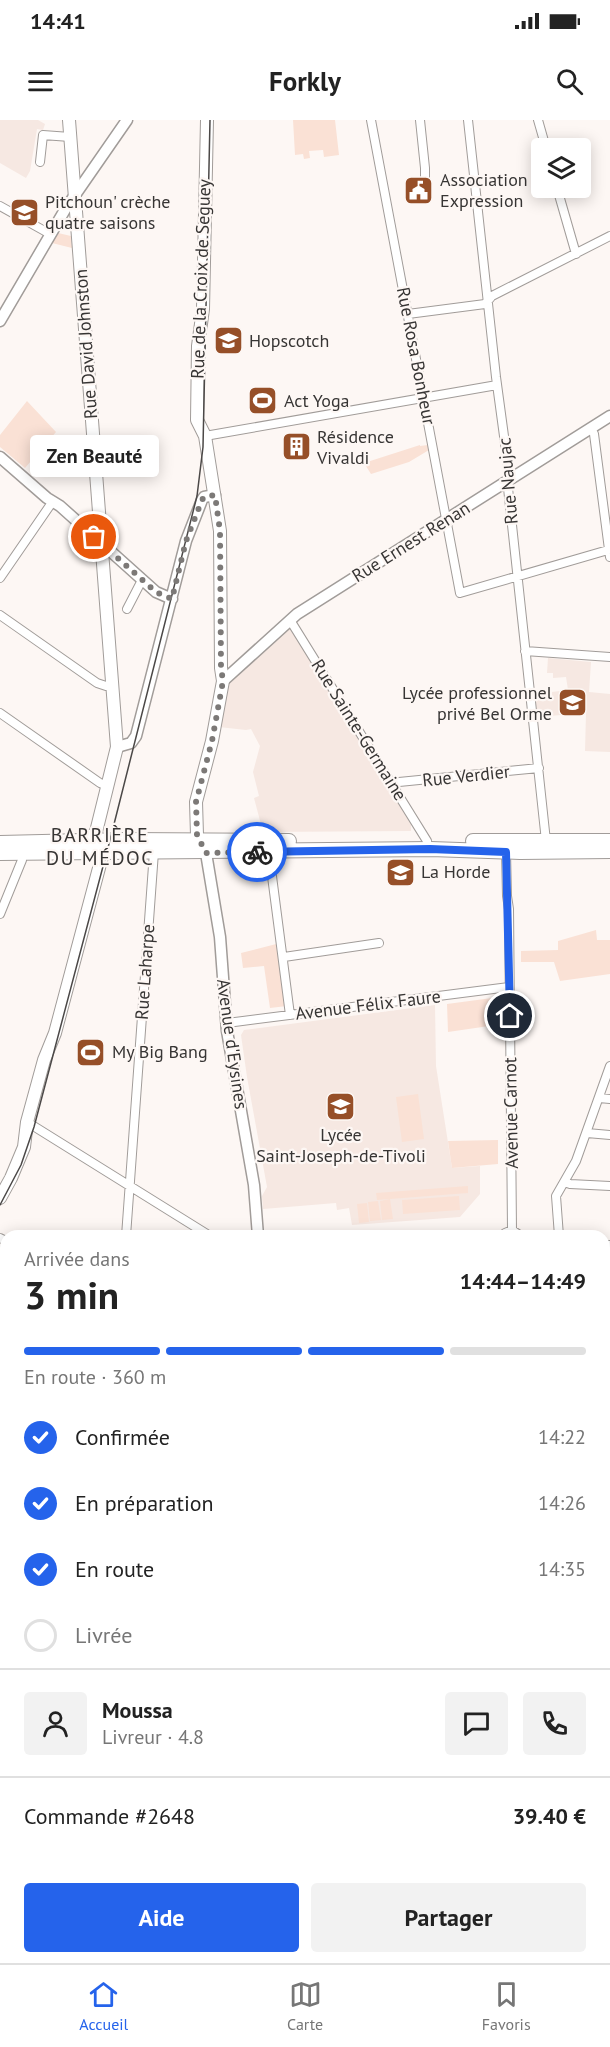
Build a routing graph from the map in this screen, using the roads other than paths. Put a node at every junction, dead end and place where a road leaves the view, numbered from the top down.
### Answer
1 (69, 120) edge
2 (127, 120) edge
3 (207, 120) edge
4 (371, 120) edge
5 (420, 120) edge
6 (468, 120) edge
7 (538, 120) edge
8 (70, 136) junction
9 (543, 138) edge
10 (40, 162) dead end
11 (75, 194) junction
12 (425, 195) dead end
13 (559, 198) edge
14 (0, 206) edge
15 (50, 234) junction
16 (610, 236) edge
17 (576, 254) junction
18 (487, 302) junction
19 (4, 307) edge
20 (408, 314) junction
21 (0, 321) edge
22 (497, 385) junction
23 (423, 398) junction
24 (610, 416) edge
25 (591, 428) junction
26 (205, 436) junction
27 (0, 457) edge
28 (508, 481) junction
29 (215, 495) junction
30 (53, 501) junction
31 (446, 520) junction
32 (102, 544) junction
33 (609, 553) edge
34 (517, 577) junction
35 (0, 578) edge
36 (142, 580) junction
37 (172, 599) junction
38 (127, 609) dead end
39 (0, 615) edge
40 (290, 620) junction
41 (525, 651) junction
42 (610, 657) edge
43 (223, 681) junction
44 (112, 686) junction
45 (0, 713) edge
46 (117, 747) junction
47 (539, 768) junction
48 (393, 785) junction
49 (108, 786) junction
50 (196, 802) junction
51 (181, 840) junction
52 (427, 841) junction
53 (546, 841) junction
54 (98, 842) junction
55 (6, 843) edge
56 (503, 846) junction
57 (202, 847) junction
58 (609, 849) edge
59 (271, 850) junction
60 (154, 852) junction
61 (41, 853) junction
62 (0, 854) edge
63 (22, 854) junction
64 (10, 891) junction
65 (0, 894) edge
66 (0, 914) edge
67 (379, 943) dead end
68 (284, 957) junction
69 (509, 987) junction
70 (290, 1015) junction
71 (227, 1023) junction
72 (610, 1066) edge
73 (599, 1098) junction
74 (610, 1099) edge
75 (27, 1122) junction
76 (587, 1133) junction
77 (610, 1135) edge
78 (564, 1182) junction
79 (130, 1186) junction
80 (610, 1186) edge
81 (0, 1198) edge
82 (126, 1230) edge
83 (200, 1230) edge
84 (258, 1230) edge
85 (512, 1230) edge
86 (559, 1230) edge

1 - 8 main road, Rue David Johnston
2 - 11 street
3 - 26 main road, Rue de la Croix de Seguey
4 - 20 street, Rue Rosa Bonheur
5 - 12 street
6 - 18 street, Rue Naujac
7 - 9 street
8 - 10 street
8 - 11 main road, Rue David Johnston
11 - 15 street
11 - 32 main road, Rue David Johnston
13 - 17 street
14 - 15 street
15 - 19 street
16 - 17 street
17 - 18 street
18 - 20 street
18 - 22 street, Rue Naujac
19 - 21 street
20 - 23 street, Rue Rosa Bonheur
22 - 23 street
22 - 28 street, Rue Naujac
23 - 26 street
23 - 31 street, Rue Rosa Bonheur
24 - 25 street, Rue Ernest Renan
25 - 28 street, Rue Ernest Renan
25 - 33 street
26 - 29 main road, Rue de la Croix de Seguey
27 - 30 street
28 - 31 street, Rue Ernest Renan
28 - 34 street, Rue Naujac
29 - 37 street
29 - 43 main road, Rue de la Croix de Seguey
30 - 32 street
30 - 35 street
31 - 34 street, Rue Rosa Bonheur
31 - 40 street, Rue Ernest Renan
32 - 36 street
32 - 44 main road, Rue David Johnston
33 - 34 street
34 - 41 street, Rue Naujac
36 - 37 street
36 - 38 street
37 - 46 street
39 - 44 street
40 - 43 street, Rue Ernest Renan
40 - 48 street, Rue Sainte-Germaine
41 - 42 street
41 - 47 street, Rue Naujac
43 - 50 main road, Rue de la Croix de Seguey
44 - 46 main road, Rue David Johnston
45 - 49 street
46 - 49 main road
47 - 48 street, Rue Verdier
47 - 53 street, Rue Naujac
48 - 52 street, Rue Sainte-Germaine
49 - 54 main road
50 - 51 main road, Rue de la Croix de Seguey
50 - 57 main road
51 - 54 main road
51 - 57 main road
52 - 56 main road
52 - 57 main road
53 - 56 main road
53 - 58 main road
54 - 55 main road
54 - 60 main road
54 - 61 main road
54 - 61 main road
54 - 75 main road
55 - 63 street
56 - 58 main road
56 - 59 main road
56 - 69 street, Avenue Carnot
57 - 59 main road
57 - 60 main road
57 - 71 street, Avenue d'Eysines
59 - 68 street
60 - 79 street, Rue Laharpe
61 - 63 main road
62 - 63 main road
63 - 64 street
64 - 65 street
64 - 66 street
67 - 68 street
68 - 70 street
69 - 70 street, Avenue Félix Faure
69 - 85 street, Avenue Carnot
70 - 71 street, Avenue Félix Faure
71 - 84 street, Avenue d'Eysines
72 - 73 street
73 - 74 street
73 - 76 street
75 - 79 street
75 - 81 main road
76 - 77 street
76 - 78 street
78 - 80 street
78 - 86 street
79 - 82 street, Rue Laharpe
79 - 83 street

